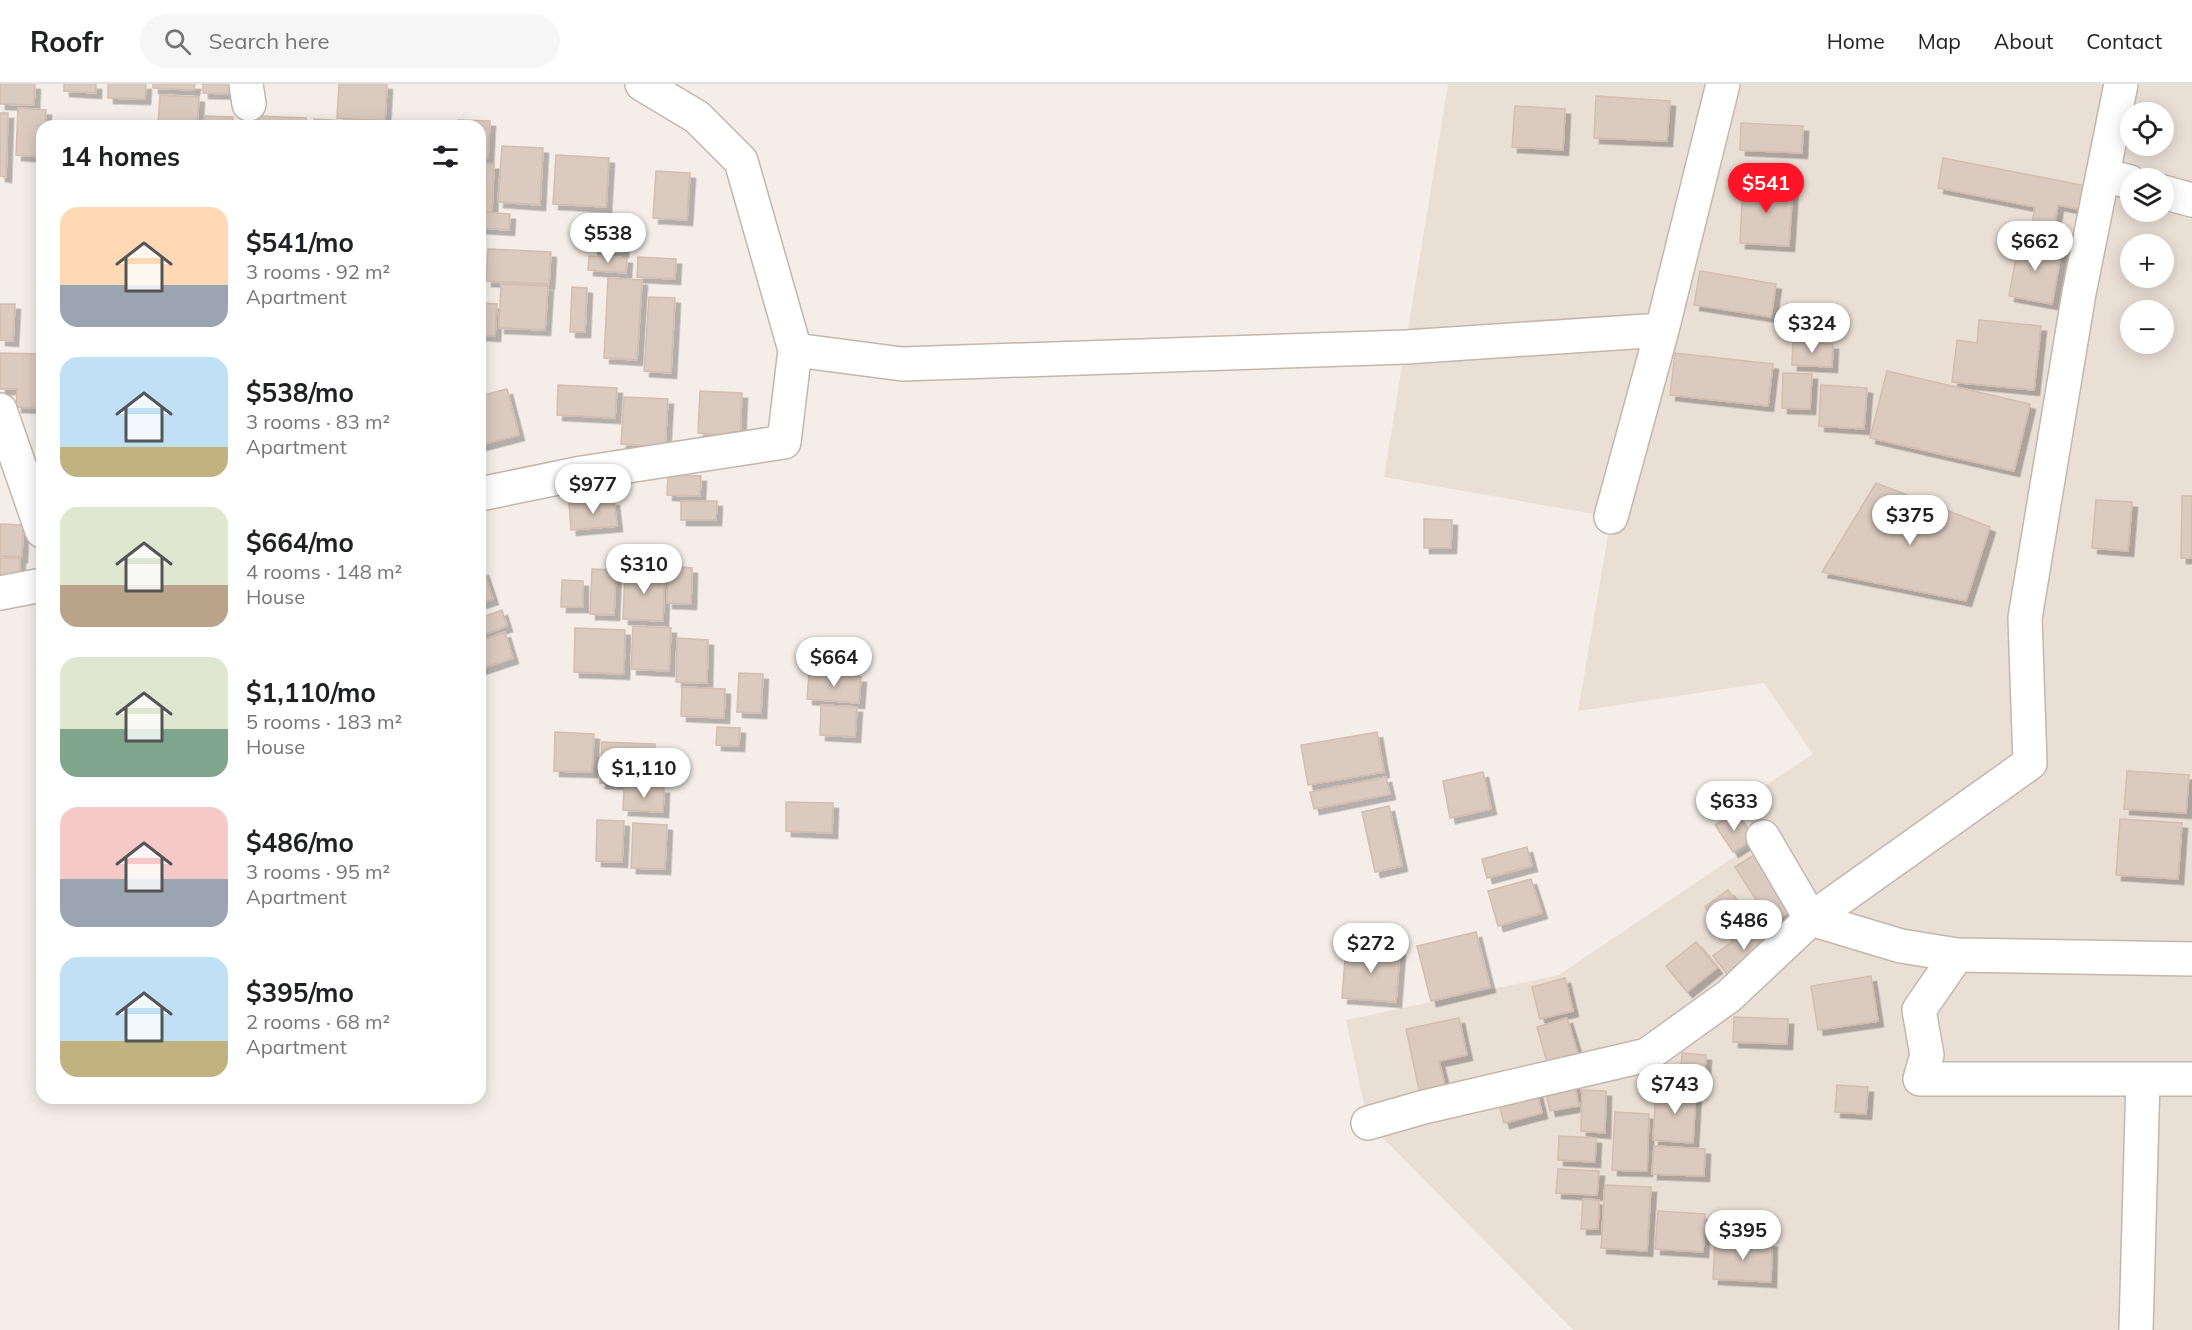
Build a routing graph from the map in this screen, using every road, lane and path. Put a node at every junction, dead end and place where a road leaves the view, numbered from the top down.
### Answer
1 (642, 84) edge
2 (1723, 84) edge
3 (2121, 84) edge
4 (2116, 179) edge
5 (2174, 195) edge
6 (2192, 200) edge
7 (1662, 330) junction
8 (795, 350) junction
9 (0, 410) edge
10 (486, 493) edge
11 (36, 514) edge
12 (1611, 516) dead end
13 (36, 586) edge
14 (0, 593) edge
15 (1763, 837) dead end
16 (1811, 919) junction
17 (1957, 956) junction
18 (2192, 959) edge
19 (2143, 1079) junction
20 (2192, 1079) edge
21 (1368, 1123) dead end
22 (2136, 1330) edge

1 - 8 street
2 - 7 street
3 - 4 street
4 - 16 street
5 - 6 street
7 - 8 street
7 - 12 street
8 - 10 street
9 - 11 street
13 - 14 street
15 - 16 street
16 - 17 street
16 - 21 street
17 - 18 street
17 - 19 street
19 - 20 street
19 - 22 street

